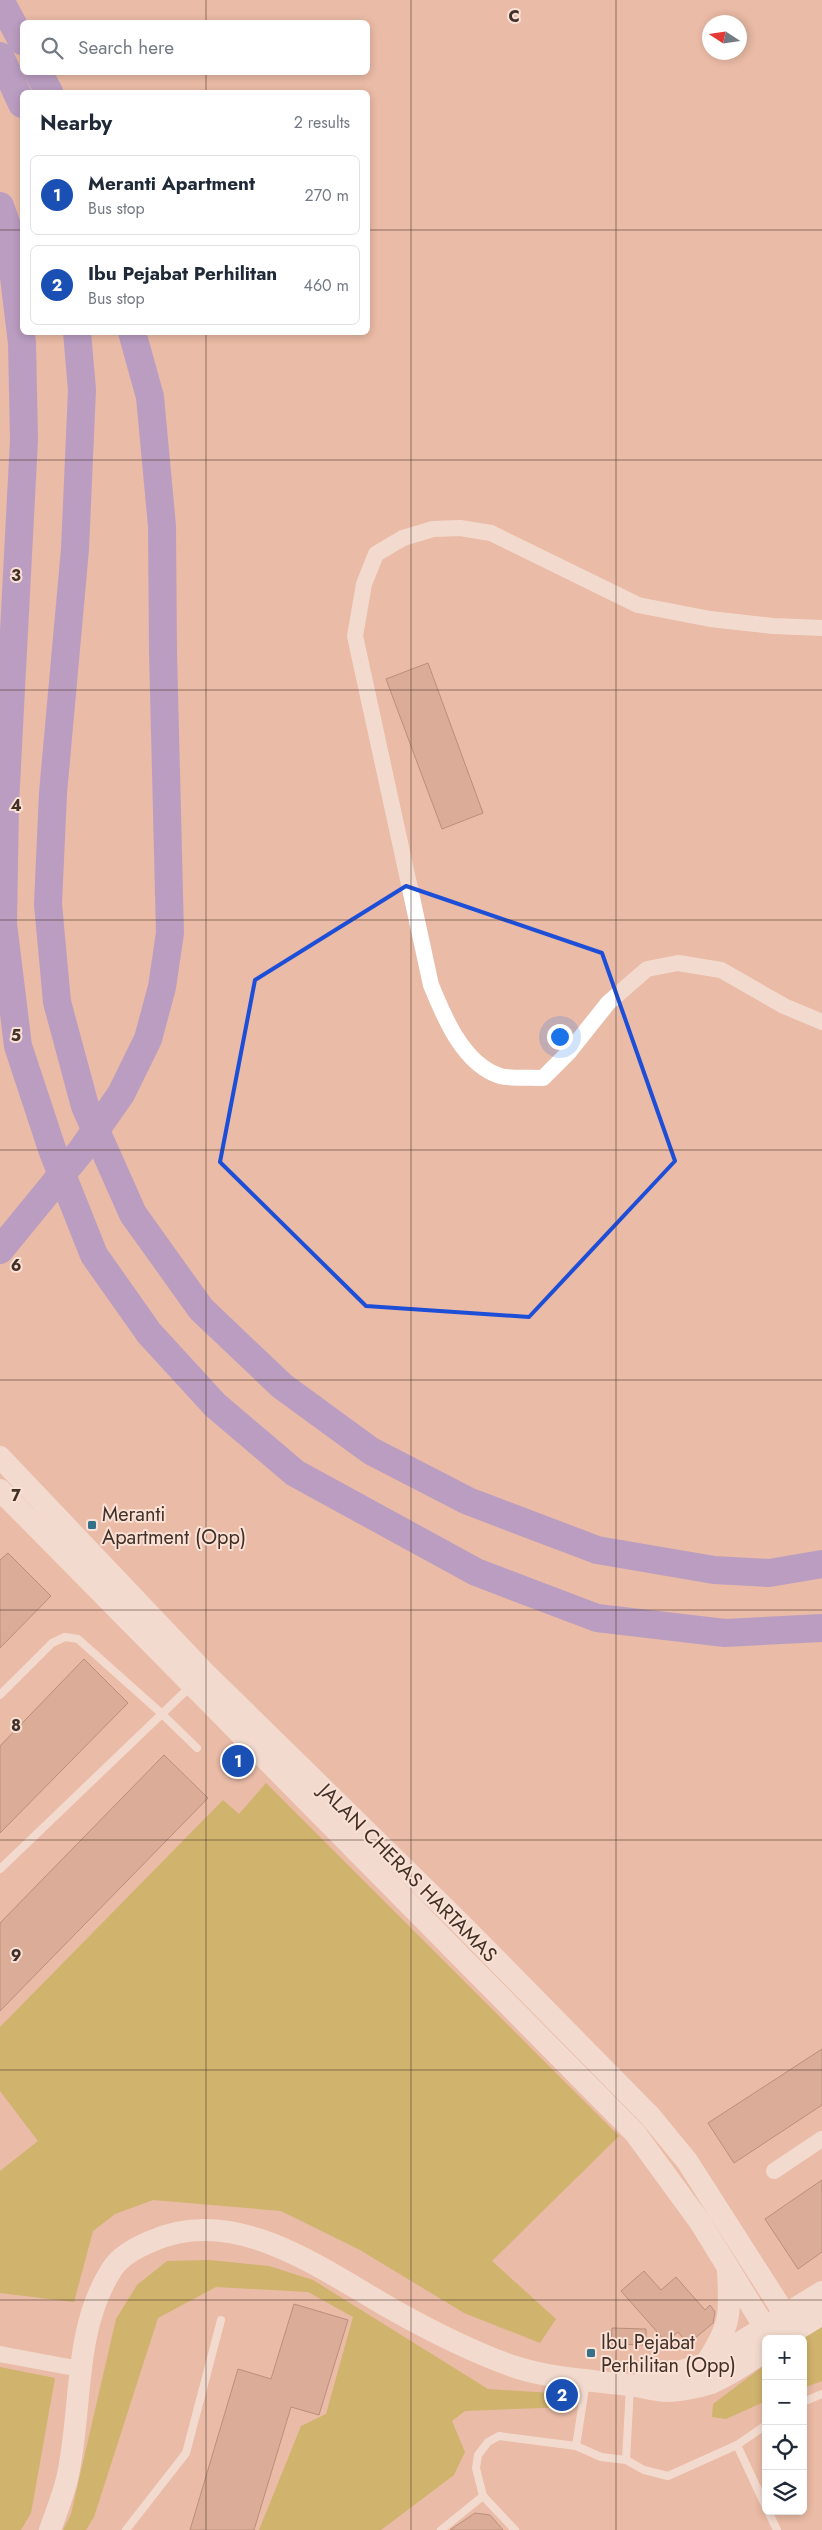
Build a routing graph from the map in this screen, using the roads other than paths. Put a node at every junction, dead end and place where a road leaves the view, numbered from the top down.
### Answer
1 (0, 0) edge
2 (20, 37) edge
3 (0, 56) edge
4 (40, 75) edge
5 (48, 90) edge
6 (20, 100) edge
7 (0, 206) edge
8 (20, 327) edge
9 (21, 335) edge
10 (76, 335) edge
11 (133, 335) edge
12 (822, 628) edge
13 (822, 1022) edge
14 (0, 1250) edge
15 (0, 1457) edge
16 (0, 1490) edge
17 (820, 1566) edge
18 (822, 1628) edge
19 (198, 1679) junction
20 (0, 1695) edge
21 (161, 1714) junction
22 (197, 1748) dead end
23 (0, 1869) edge
24 (459, 1922) junction
25 (443, 1939) junction
26 (822, 2139) edge
27 (774, 2171) dead end
28 (709, 2216) junction
29 (728, 2266) junction
30 (822, 2292) edge
31 (822, 2314) edge
32 (221, 2320) dead end
33 (778, 2333) edge
34 (0, 2354) edge
35 (705, 2364) junction
36 (80, 2369) junction
37 (586, 2382) junction
38 (630, 2385) junction
39 (822, 2394) edge
40 (807, 2400) edge
41 (762, 2428) edge
42 (737, 2445) junction
43 (576, 2446) junction
44 (626, 2460) junction
45 (483, 2496) junction
46 (762, 2498) edge
47 (770, 2515) edge
48 (50, 2530) edge
49 (126, 2530) edge
50 (441, 2530) edge
51 (515, 2530) edge
52 (776, 2530) edge

1 - 2 highway
3 - 6 highway
4 - 5 highway
7 - 8 highway
9 - 18 highway
10 - 17 highway
11 - 14 highway
12 - 13 street
15 - 19 street, JALAN CHERAS HARTAMAS
16 - 19 street, JALAN CHERAS HARTAMAS
19 - 21 lane
19 - 24 street, JALAN CHERAS HARTAMAS
19 - 25 street, JALAN CHERAS HARTAMAS
20 - 21 lane
21 - 22 lane
21 - 23 lane
24 - 25 street
24 - 28 street, JALAN CHERAS HARTAMAS
25 - 28 street, JALAN CHERAS HARTAMAS
26 - 27 street
28 - 29 street, JALAN CHERAS HARTAMAS
28 - 33 street, JALAN CHERAS HARTAMAS
29 - 33 street, JALAN CHERAS HARTAMAS
29 - 35 street
30 - 33 street
31 - 33 street
32 - 49 lane
33 - 35 street
33 - 38 street
34 - 36 street
35 - 38 street
36 - 37 street
36 - 48 street
37 - 38 street
37 - 43 lane
38 - 44 lane
39 - 40 lane
41 - 42 lane
42 - 44 lane
42 - 46 lane
43 - 44 lane
43 - 45 lane
45 - 50 lane
45 - 51 lane
47 - 52 lane

